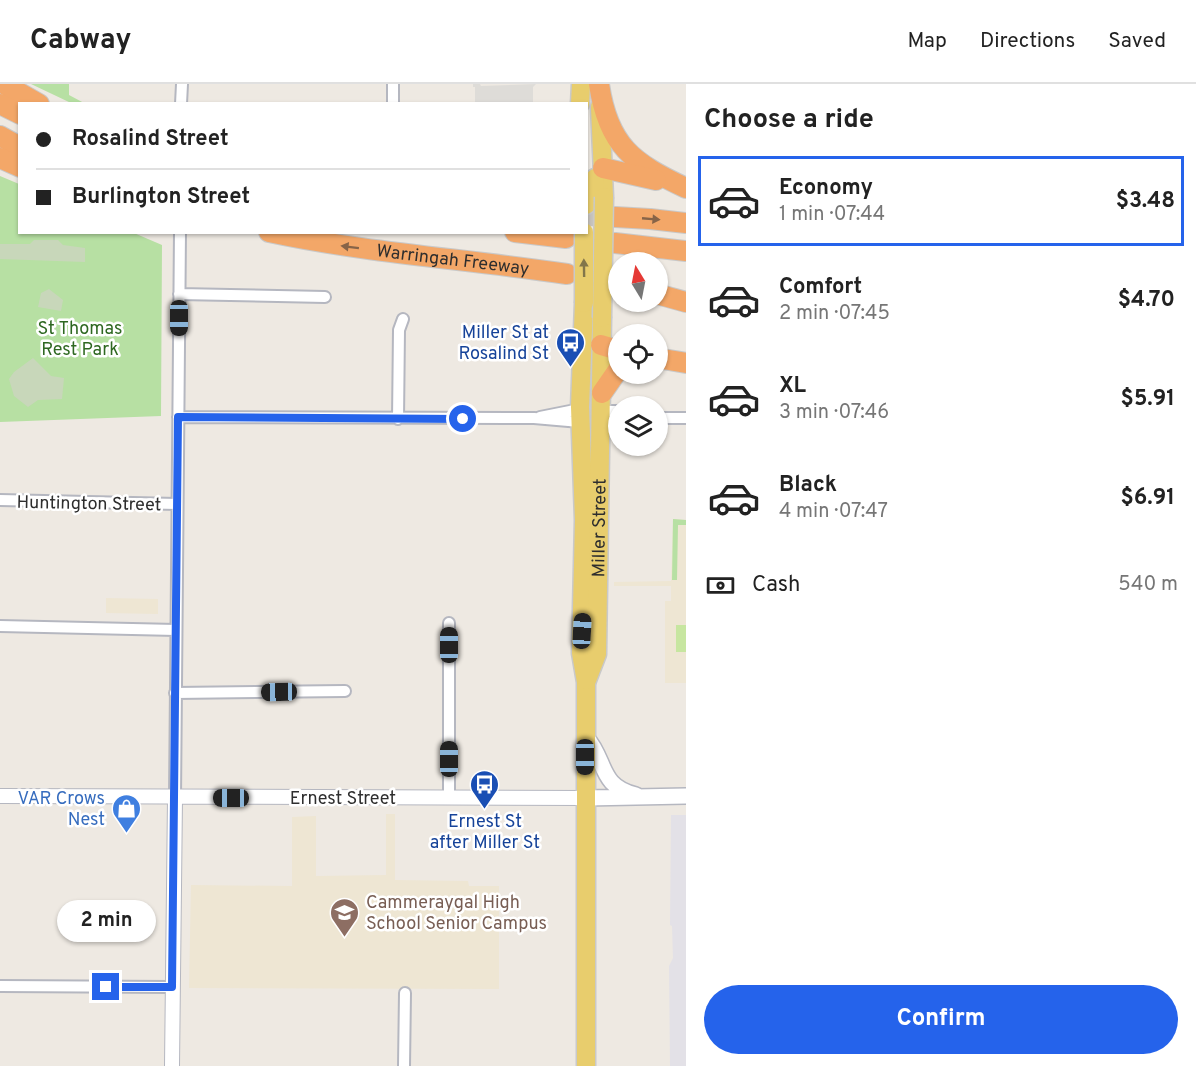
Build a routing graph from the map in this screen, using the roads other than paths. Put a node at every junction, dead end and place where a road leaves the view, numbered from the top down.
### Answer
1 (4, 84) edge
2 (182, 84) edge
3 (393, 84) edge
4 (580, 84) edge
5 (599, 84) edge
6 (36, 102) edge
7 (182, 102) edge
8 (393, 102) edge
9 (580, 102) edge
10 (0, 104) edge
11 (18, 113) edge
12 (0, 136) edge
13 (18, 146) edge
14 (0, 159) edge
15 (18, 166) edge
16 (603, 168) junction
17 (686, 189) edge
18 (594, 200) edge
19 (615, 218) tunnel mouth
20 (686, 224) edge
21 (180, 234) edge
22 (279, 234) edge
23 (555, 234) edge
24 (575, 235) edge
25 (615, 243) dead end
26 (686, 251) edge
27 (567, 274) dead end
28 (179, 294) junction
29 (325, 297) dead end
30 (668, 297) edge
31 (686, 302) edge
32 (590, 318) junction
33 (403, 319) dead end
34 (608, 344) edge
35 (608, 360) edge
36 (668, 360) edge
37 (686, 363) edge
38 (612, 384) edge
39 (600, 413) edge
40 (178, 417) junction
41 (668, 418) edge
42 (686, 418) edge
43 (398, 419) junction
44 (0, 500) edge
45 (177, 504) junction
46 (449, 623) dead end
47 (0, 626) edge
48 (176, 630) junction
49 (586, 682) junction
50 (345, 691) dead end
51 (175, 693) junction
52 (585, 737) junction
53 (0, 796) edge
54 (686, 796) edge
55 (642, 797) junction
56 (174, 798) junction
57 (449, 798) junction
58 (586, 798) junction
59 (0, 986) edge
60 (172, 987) junction
61 (405, 993) dead end
62 (171, 1066) edge
63 (404, 1066) edge
64 (586, 1066) edge

1 - 6 highway
2 - 7 street
3 - 8 street
4 - 9 main road
5 - 16 main road, Miller Street
5 - 17 highway
10 - 11 highway
12 - 13 highway
14 - 15 highway
16 - 17 highway
16 - 18 main road, Miller Street
18 - 32 main road, Miller Street, bridge
19 -> 20 highway
21 - 28 street
27 -> 22 highway, Warringah Freeway
23 - 24 highway, Warringah Freeway
32 -> 24 main road, Miller Street, bridge
25 - 26 highway
28 - 29 street
28 - 40 street
30 - 31 highway
32 - 34 main road, Miller Street
32 - 39 main road, Miller Street
33 - 43 street
35 - 39 main road, Miller Street
36 - 37 highway
38 - 39 highway
39 - 43 street
39 - 49 main road, Miller Street
39 - 49 main road, Miller Street
40 - 43 street
40 - 45 street
41 - 42 street
44 - 45 street, Huntington Street
45 - 48 street
46 - 57 street
47 - 48 street
48 - 51 street
49 - 52 main road, Miller Street
50 - 51 street
51 - 56 street
52 - 55 main road
52 - 58 main road, Miller Street
53 - 56 street, Ernest Street
54 - 55 main road, Ernest Street
55 - 58 main road, Ernest Street
56 - 57 street, Ernest Street
56 - 60 street
57 - 58 street, Ernest Street
58 - 64 main road, Miller Street
59 - 60 street
60 - 62 street
61 - 63 street

